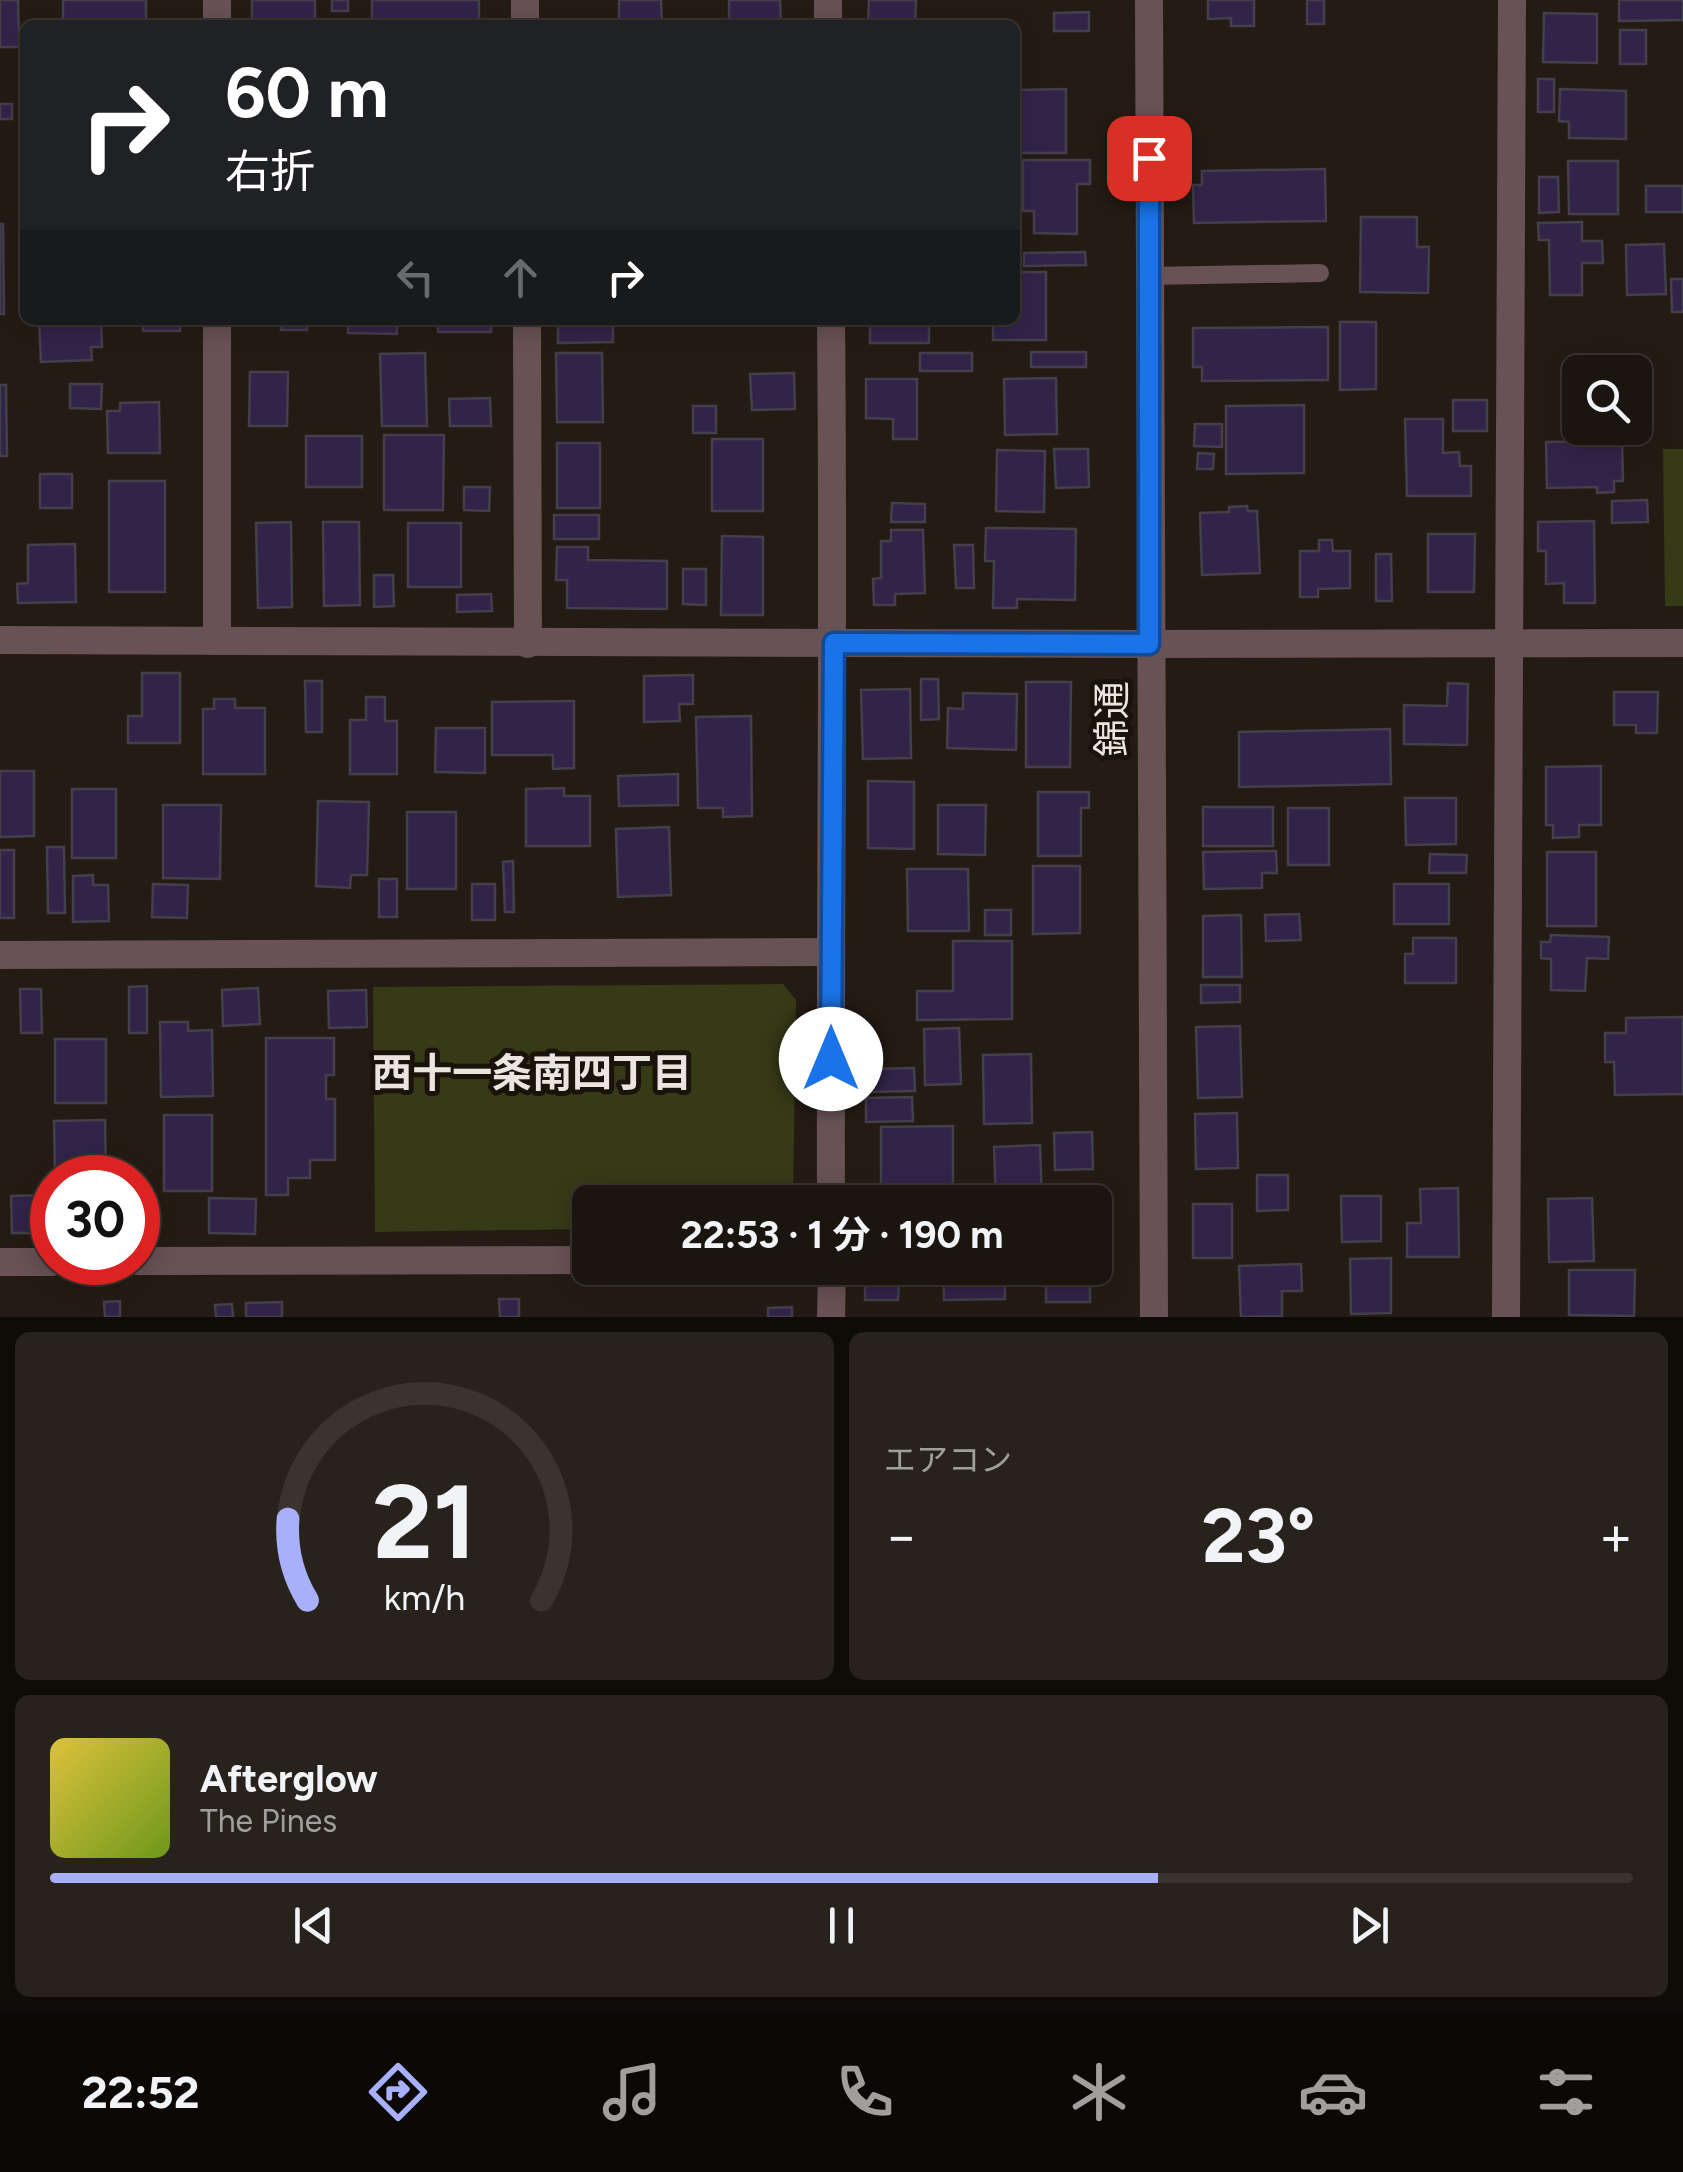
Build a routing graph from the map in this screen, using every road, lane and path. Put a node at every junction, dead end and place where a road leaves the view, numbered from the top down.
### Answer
1 (1149, 0) edge
2 (1512, 0) edge
3 (1320, 274) dead end
4 (1149, 276) junction
5 (216, 325) edge
6 (527, 325) edge
7 (831, 325) edge
8 (0, 640) edge
9 (216, 641) junction
10 (834, 643) junction
11 (1683, 643) edge
12 (528, 644) junction
13 (1149, 644) junction
14 (1510, 644) junction
15 (830, 952) junction
16 (0, 955) edge
17 (832, 1185) edge
18 (572, 1260) edge
19 (0, 1262) edge
20 (30, 1262) edge
21 (160, 1262) edge
22 (832, 1285) edge
23 (832, 1317) edge
24 (1154, 1317) edge
25 (1506, 1317) edge

1 - 4 street, 錦通
2 - 14 street
3 - 4 lane
4 - 13 street, 錦通
5 - 9 street
6 - 12 street
7 - 10 street
8 - 9 street
9 - 12 street
10 - 12 street
10 - 13 street
10 - 15 street
11 - 14 street
13 - 14 street
13 - 24 street, 錦通
14 - 25 street
15 - 16 street
15 - 17 street
18 - 21 street
19 - 20 street
22 - 23 street

